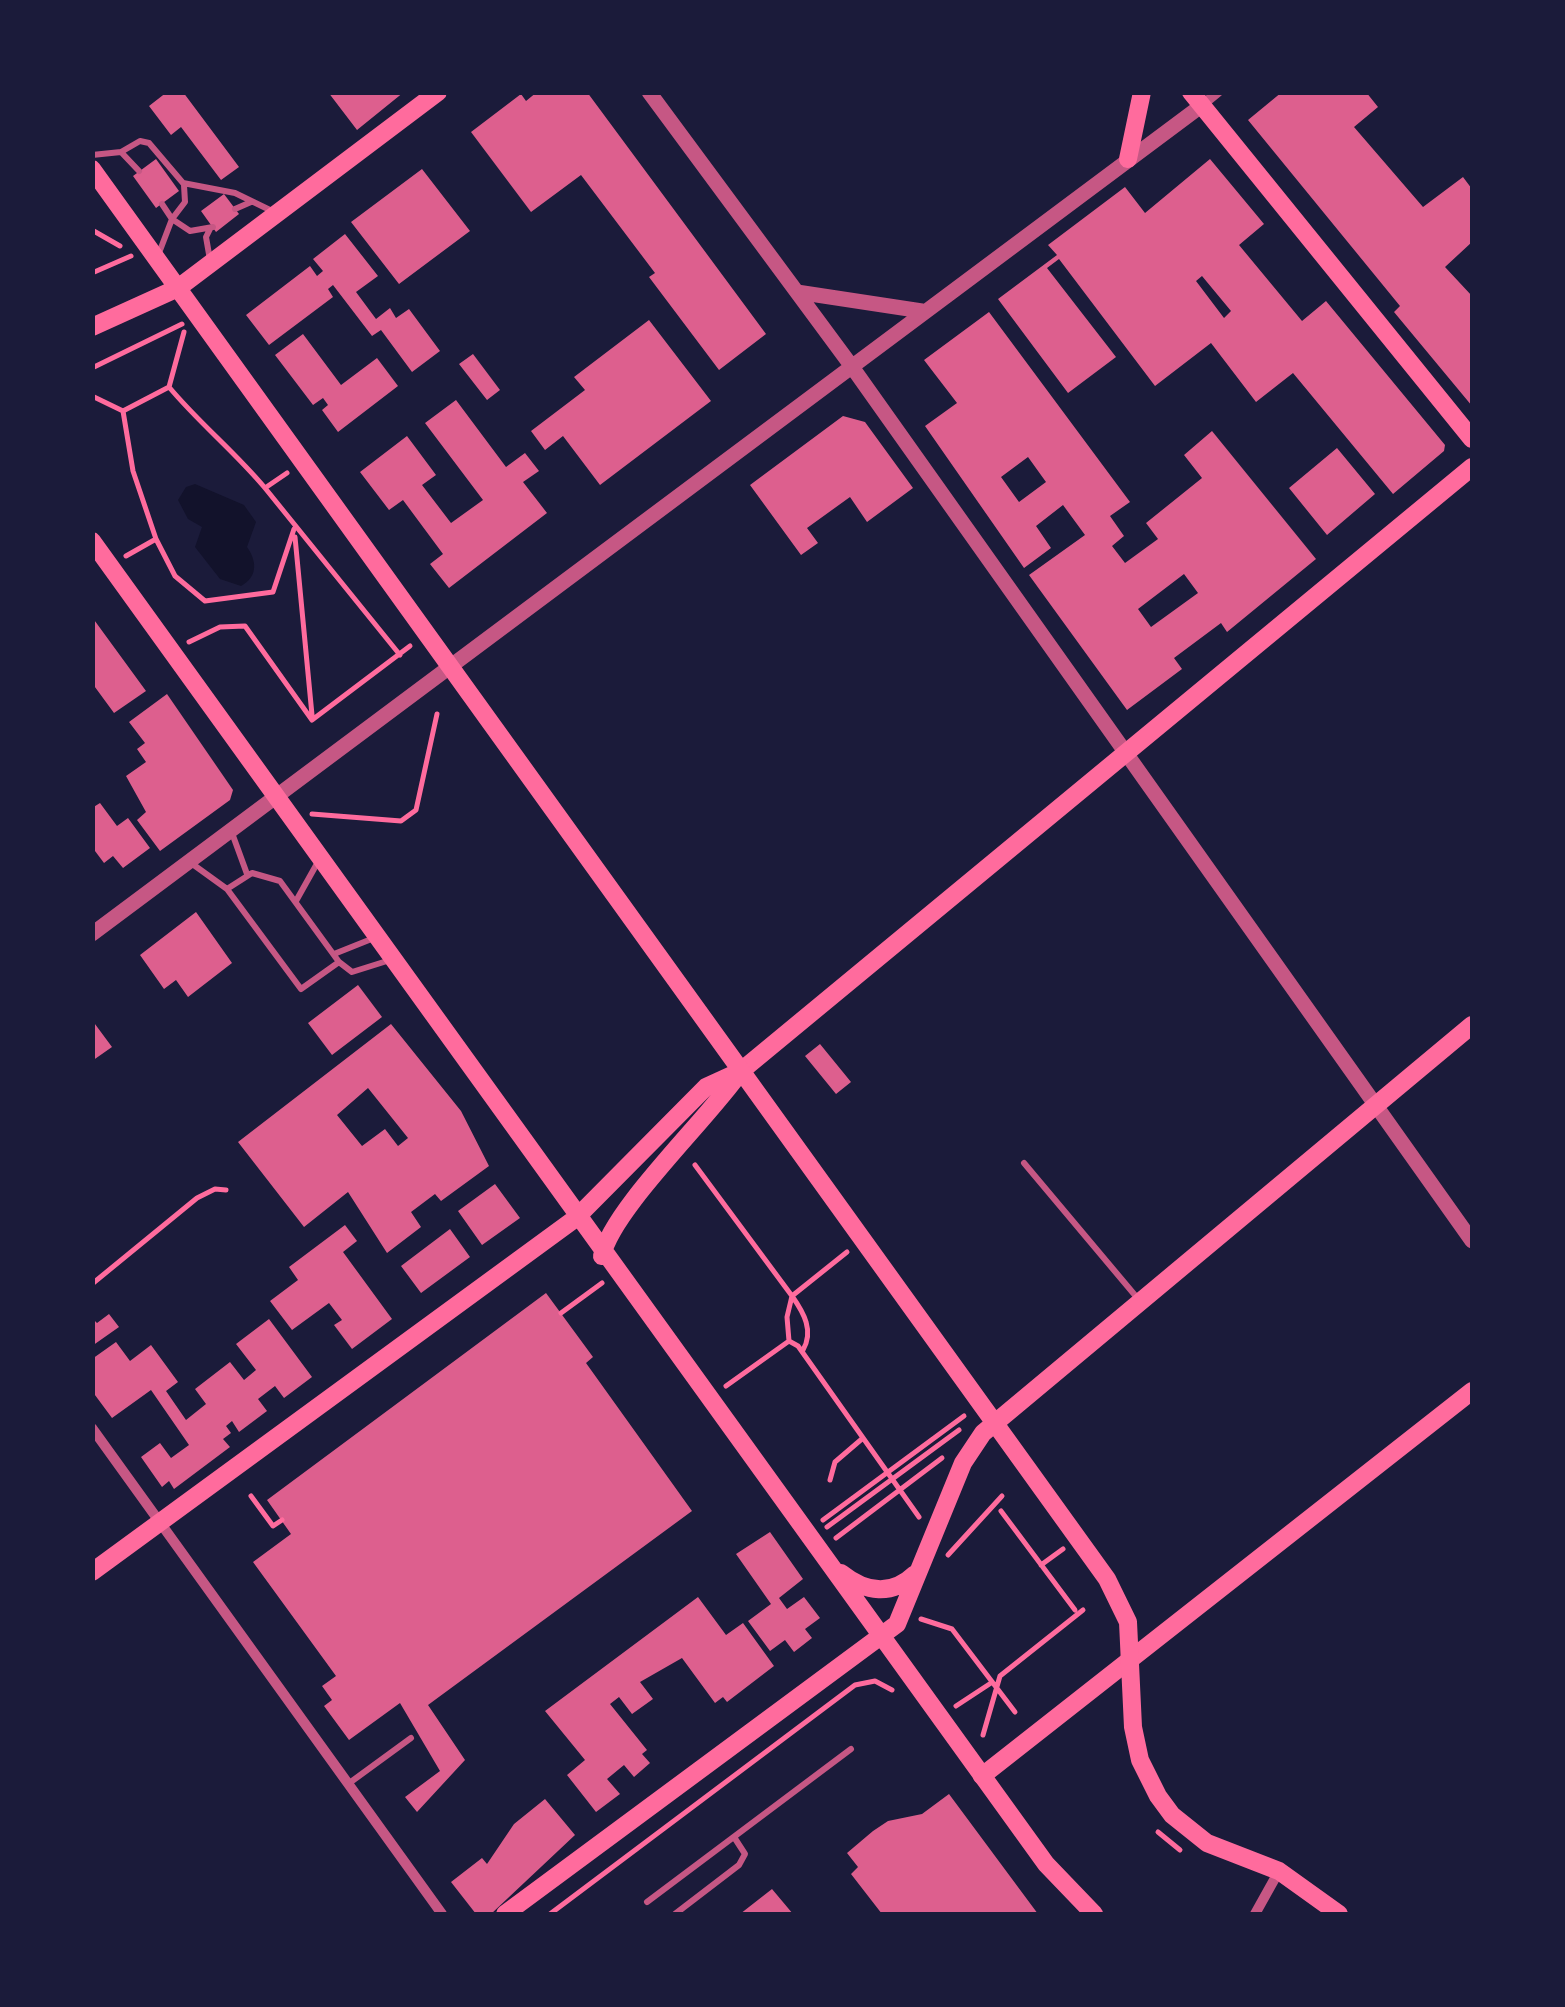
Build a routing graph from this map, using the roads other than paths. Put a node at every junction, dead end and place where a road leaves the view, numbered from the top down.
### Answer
1 (438, 92) edge
2 (649, 92) edge
3 (1142, 92) edge
4 (1218, 92) edge
5 (1196, 99) edge
6 (121, 152) junction
7 (92, 155) edge
8 (1128, 159) junction
9 (92, 169) edge
10 (139, 171) dead end
11 (183, 184) junction
12 (252, 202) junction
13 (162, 204) dead end
14 (235, 209) dead end
15 (278, 214) junction
16 (172, 219) junction
17 (157, 259) junction
18 (211, 264) junction
19 (178, 288) junction
20 (797, 292) junction
21 (922, 311) junction
22 (92, 327) edge
23 (850, 364) junction
24 (1472, 439) edge
25 (1472, 467) edge
26 (92, 541) edge
27 (451, 667) junction
28 (1126, 754) junction
29 (276, 799) junction
30 (232, 832) junction
31 (319, 860) junction
32 (190, 862) junction
33 (247, 874) junction
34 (226, 889) junction
35 (296, 900) junction
36 (92, 934) edge
37 (375, 937) junction
38 (334, 954) junction
39 (391, 959) junction
40 (340, 962) junction
41 (1472, 1025) edge
42 (741, 1070) junction
43 (1375, 1106) junction
44 (1024, 1163) dead end
45 (576, 1218) junction
46 (1472, 1241) edge
47 (602, 1256) junction
48 (1140, 1301) junction
49 (1472, 1391) edge
50 (994, 1422) junction
51 (92, 1428) edge
52 (161, 1522) junction
53 (824, 1555) junction
54 (919, 1570) junction
55 (92, 1572) edge
56 (883, 1636) junction
57 (1130, 1660) junction
58 (411, 1738) dead end
59 (851, 1750) dead end
60 (982, 1776) junction
61 (348, 1784) junction
62 (734, 1836) junction
63 (1279, 1871) junction
64 (648, 1902) dead end
65 (442, 1914) edge
66 (505, 1914) edge
67 (674, 1914) edge
68 (1094, 1914) edge
69 (1255, 1914) edge
70 (1339, 1914) edge

1 - 15 main road
2 - 20 street
3 - 8 main road
4 - 5 street
5 - 8 street
5 - 24 main road
6 - 7 lane
6 - 10 lane
6 - 11 lane
8 - 21 street
9 - 17 main road
11 - 12 lane
11 - 16 lane
12 - 14 lane
12 - 15 lane
13 - 16 lane
15 - 18 main road
16 - 17 lane
16 - 18 lane
17 - 19 main road
18 - 19 main road
19 - 22 main road
19 - 27 main road
20 - 21 street
20 - 23 street
21 - 23 street
23 - 27 street
23 - 28 street
25 - 28 main road
26 - 29 main road
27 - 29 street
27 - 42 main road
28 - 42 main road
28 - 43 street
29 - 30 street
29 - 31 main road
30 - 32 street
30 - 33 lane
31 - 35 lane
31 - 37 main road
32 - 34 lane
32 - 36 street
33 - 34 lane
33 - 35 lane
34 - 40 lane
35 - 38 lane
37 - 38 lane
37 - 39 main road
38 - 40 lane
39 - 40 lane
39 - 45 main road
41 - 43 main road
42 - 45 main road
42 - 47 main road
42 - 50 main road
43 - 46 street
43 - 48 main road
44 - 48 lane
45 - 47 main road
45 - 52 main road
47 - 53 main road
48 - 50 main road
49 - 57 main road
50 - 54 main road
50 - 57 main road
51 - 52 street
52 - 55 main road
52 - 61 street
53 - 54 main road
53 - 56 main road
54 - 56 main road
56 - 60 main road
56 - 66 main road
57 - 60 main road
57 - 63 main road
58 - 61 lane
59 - 62 lane
60 - 68 main road
61 - 65 street
62 - 64 lane
62 - 67 lane
63 - 69 street
63 - 70 main road

